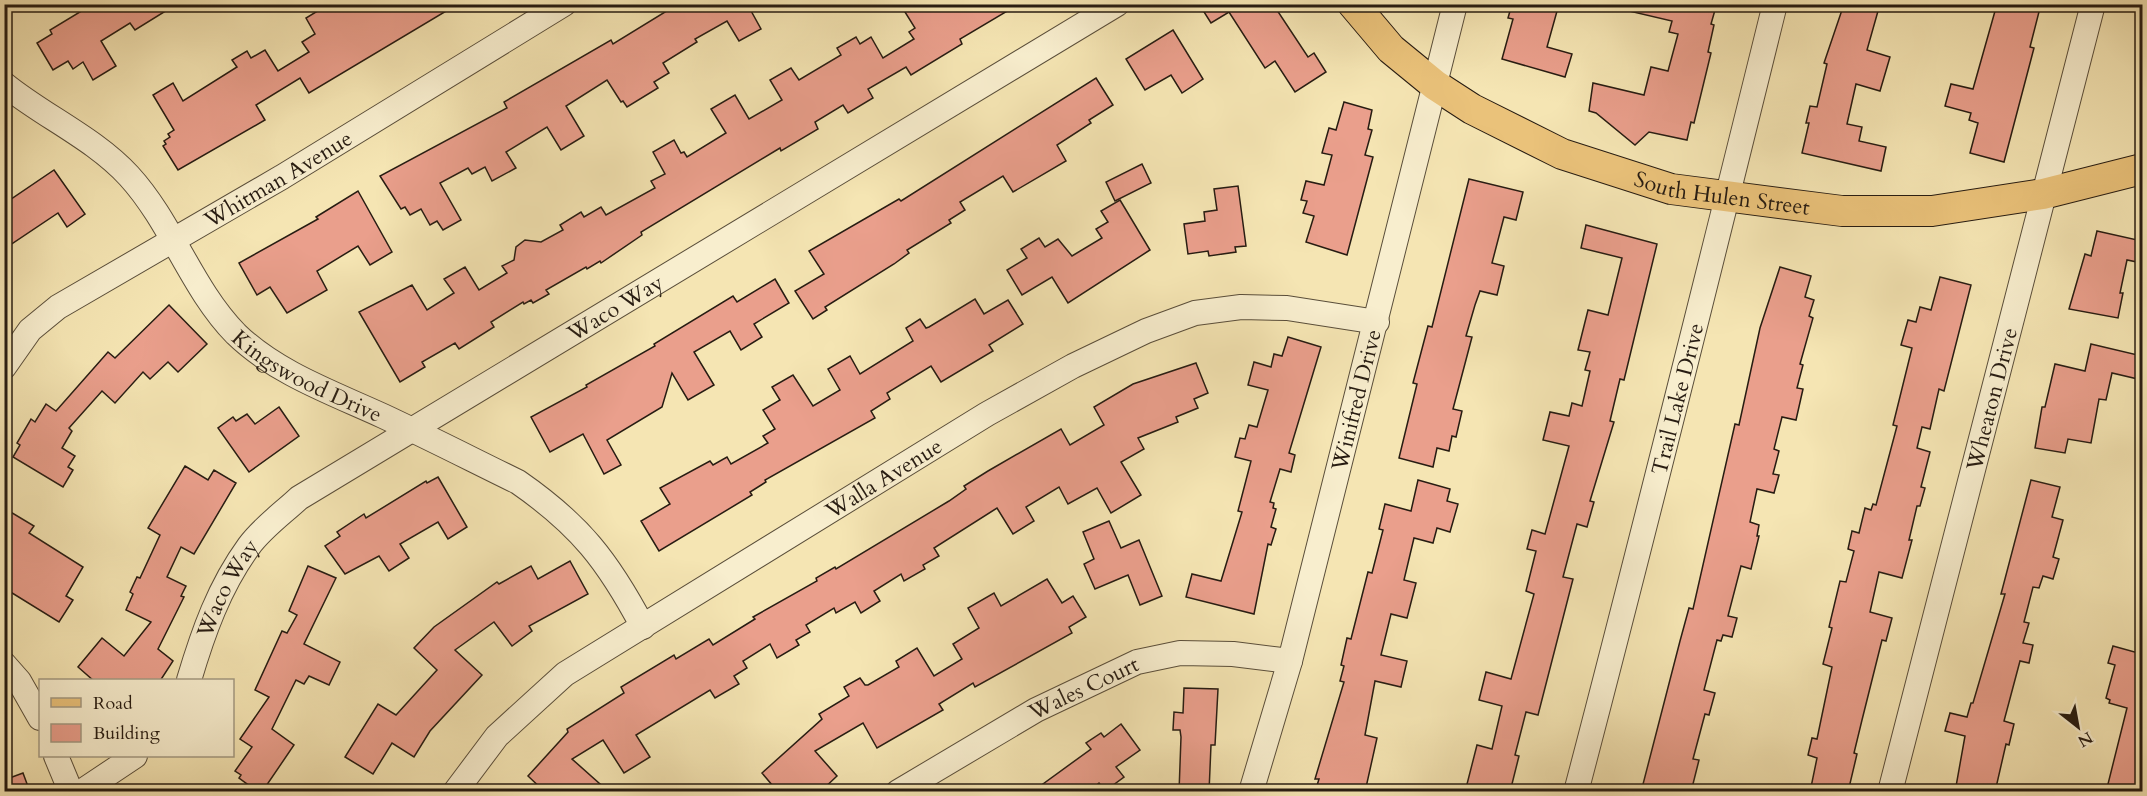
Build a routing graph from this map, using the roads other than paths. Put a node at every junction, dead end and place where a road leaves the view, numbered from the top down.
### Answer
1 (564, 4) edge
2 (1117, 4) edge
3 (1353, 4) edge
4 (1455, 4) edge
5 (1775, 4) edge
6 (2093, 4) edge
7 (4, 84) edge
8 (1435, 85) junction
9 (2142, 169) edge
10 (2043, 194) junction
11 (1725, 198) junction
12 (173, 239) junction
13 (1377, 322) junction
14 (4, 367) edge
15 (412, 429) junction
16 (644, 627) junction
17 (1290, 661) junction
18 (4, 664) edge
19 (190, 679) edge
20 (39, 716) edge
21 (56, 757) edge
22 (134, 757) edge
23 (71, 792) edge
24 (81, 792) edge
25 (455, 792) edge
26 (898, 792) edge
27 (1251, 792) edge
28 (1576, 792) edge
29 (1890, 792) edge

1 - 12 street, Whitman Avenue
2 - 15 street, Waco Way
3 - 8 main road, South Hulen Street
4 - 8 street, Winifred Drive
5 - 11 street, Trail Lake Drive
6 - 10 street, Wheaton Drive
7 - 12 street, Kingswood Drive
8 - 11 main road, South Hulen Street
8 - 13 street, Winifred Drive
9 - 10 main road, South Hulen Street
10 - 11 main road, South Hulen Street
10 - 29 street, Wheaton Drive
11 - 28 street, Trail Lake Drive
12 - 14 street, Whitman Avenue
12 - 15 street, Kingswood Drive
13 - 16 street, Walla Avenue
13 - 17 street, Winifred Drive
15 - 16 street, Kingswood Drive
15 - 19 street, Waco Way
16 - 25 street, Walla Avenue
17 - 26 street, Wales Court
17 - 27 street, Winifred Drive
18 - 20 street
21 - 23 street
22 - 24 street

